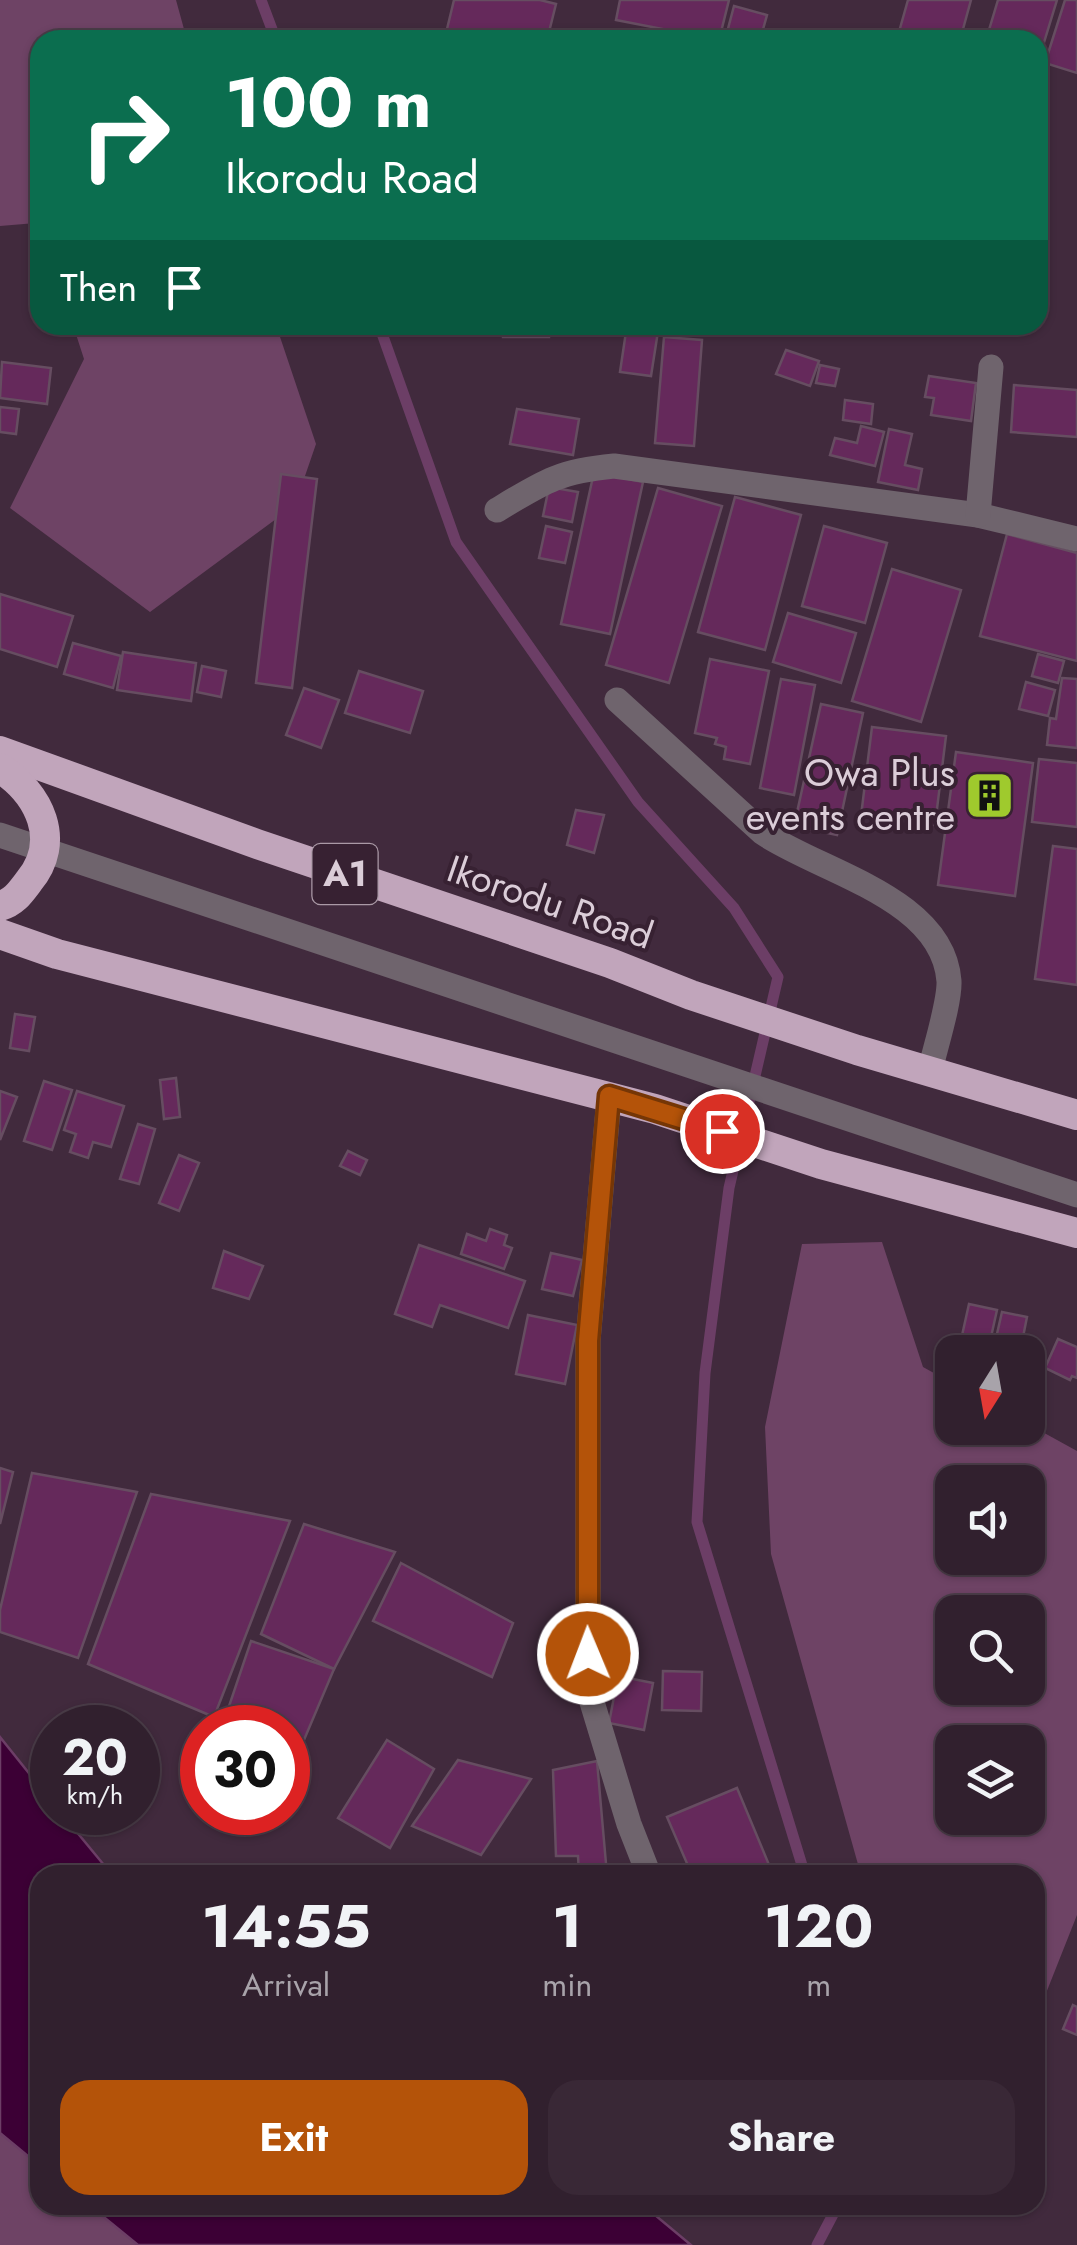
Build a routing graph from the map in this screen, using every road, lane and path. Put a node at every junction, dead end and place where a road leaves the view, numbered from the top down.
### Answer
1 (991, 367) dead end
2 (497, 510) dead end
3 (978, 515) junction
4 (1077, 539) edge
5 (617, 700) dead end
6 (0, 752) edge
7 (0, 768) edge
8 (0, 835) edge
9 (45, 850) junction
10 (0, 906) edge
11 (0, 934) edge
12 (930, 1072) junction
13 (609, 1096) junction
14 (1077, 1116) edge
15 (1077, 1195) edge
16 (1077, 1233) edge
17 (645, 1865) edge

1 - 3 street
2 - 3 street
3 - 4 street
5 - 12 street
6 - 12 highway, Ikorodu Road / A1
7 - 9 highway
8 - 9 street
9 - 10 highway
9 - 15 street
11 - 13 highway
12 - 14 highway, Ikorodu Road / A1
13 - 16 highway
13 - 17 street

